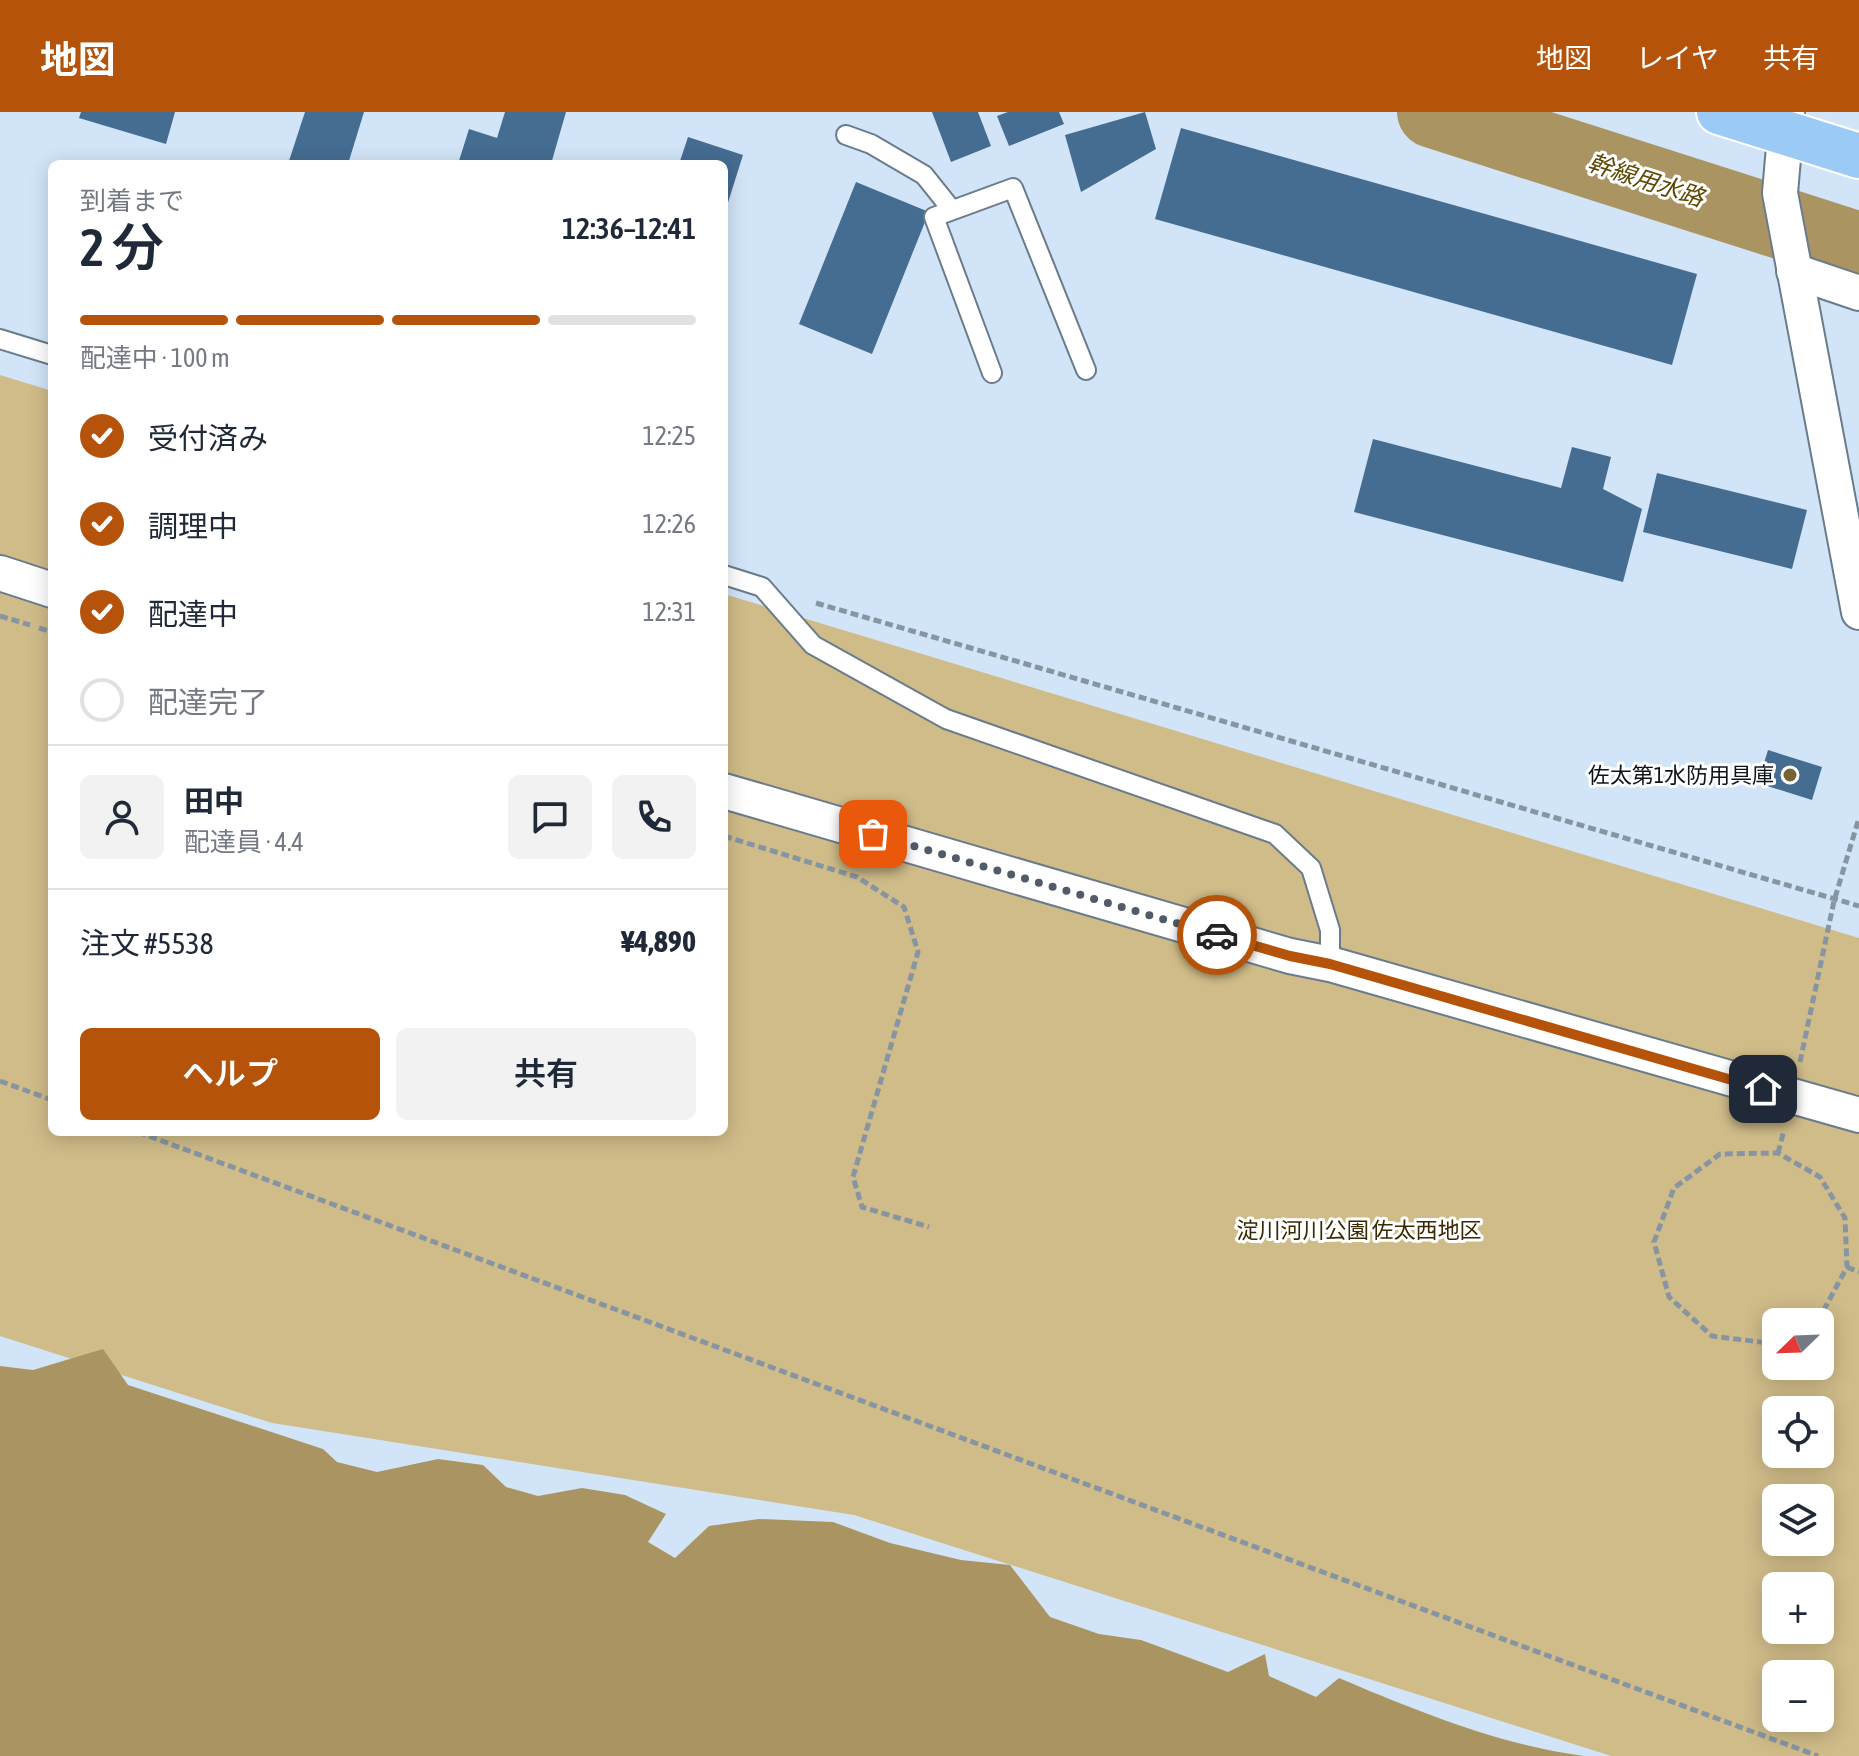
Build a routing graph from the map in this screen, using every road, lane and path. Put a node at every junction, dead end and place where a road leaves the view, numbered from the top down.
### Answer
1 (1719, 112) edge
2 (1786, 123) edge
3 (846, 135) dead end
4 (1859, 156) edge
5 (952, 210) junction
6 (1793, 266) junction
7 (1859, 293) edge
8 (0, 339) edge
9 (48, 354) edge
10 (1086, 370) dead end
11 (992, 373) dead end
12 (1855, 570) edge
13 (0, 573) edge
14 (728, 576) edge
15 (762, 587) junction
16 (48, 589) edge
17 (1859, 612) edge
18 (728, 792) edge
19 (1859, 818) edge
20 (728, 837) edge
21 (1834, 901) junction
22 (1859, 906) edge
23 (1330, 964) junction
24 (1799, 1071) dead end
25 (0, 1081) edge
26 (48, 1099) edge
27 (1859, 1115) edge
28 (149, 1136) edge
29 (929, 1227) dead end
30 (1847, 1267) junction
31 (1859, 1272) edge
32 (1825, 1308) edge
33 (1762, 1342) edge
34 (1818, 1756) edge

1 - 2 highway
2 - 4 highway
2 - 6 street
3 - 5 lane
5 - 10 lane
5 - 11 lane
6 - 7 street
6 - 12 street
8 - 9 lane
12 - 17 street
13 - 16 street
14 - 15 lane
15 - 21 path
15 - 23 lane
18 - 23 street
19 - 21 path
20 - 29 path
21 - 22 path
21 - 24 path
23 - 27 street
25 - 26 path
28 - 34 path
30 - 31 path
30 - 32 path
30 - 33 path

